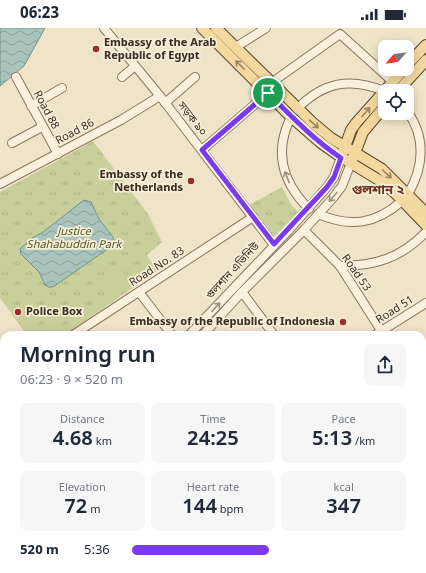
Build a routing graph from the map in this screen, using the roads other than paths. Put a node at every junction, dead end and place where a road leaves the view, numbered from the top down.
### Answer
1 (104, 28) edge
2 (202, 28) edge
3 (216, 28) edge
4 (266, 28) edge
5 (426, 45) edge
6 (236, 47) junction
7 (414, 58) edge
8 (426, 60) edge
9 (135, 66) junction
10 (397, 76) edge
11 (16, 77) dead end
12 (122, 77) dead end
13 (195, 77) dead end
14 (392, 81) junction
15 (271, 83) junction
16 (390, 84) edge
17 (404, 84) edge
18 (62, 88) dead end
19 (378, 89) edge
20 (268, 93) junction
21 (378, 98) edge
22 (162, 100) junction
23 (31, 106) junction
24 (294, 113) junction
25 (378, 114) edge
26 (412, 120) edge
27 (42, 126) junction
28 (12, 143) dead end
29 (345, 146) junction
30 (202, 150) junction
31 (355, 152) junction
32 (58, 154) junction
33 (341, 158) junction
34 (351, 163) junction
35 (0, 184) edge
36 (405, 197) junction
37 (309, 208) junction
38 (426, 213) edge
39 (318, 214) junction
40 (254, 217) junction
41 (426, 225) edge
42 (304, 230) junction
43 (426, 232) edge
44 (274, 244) junction
45 (340, 266) junction
46 (139, 292) junction
47 (242, 292) junction
48 (426, 303) edge
49 (79, 331) edge
50 (169, 331) edge
51 (193, 331) edge
52 (207, 331) edge
53 (271, 331) edge
54 (378, 331) edge
55 (384, 331) edge

1 - 9 street, সড়ক ৯০
20 -> 2 main road
3 - 6 main road
4 - 6 street
5 - 7 main road
6 - 15 main road
8 - 17 main road
9 - 12 street
9 - 22 street, সড়ক ৯০
10 - 14 main road, গুলশান এভিনিউ
11 - 23 street, Road 88
13 - 22 street, Road 86
14 - 15 street
14 - 16 main road, গুলশান এভিনিউ
15 - 24 main road
18 - 23 street
19 - 24 street
20 - 24 main road
20 - 30 street
29 -> 21 main road, গুলশান এভিনিউ
22 - 30 street, সড়ক ৯০
22 - 32 street, Road 86
23 - 27 street, Road 88
24 -> 29 main road
24 - 33 main road
37 -> 24 street
25 - 31 main road, গুলশান এভিনিউ
26 - 36 street
27 - 28 street
27 - 32 street, Road 88
29 - 31 main road
29 - 33 main road, গুলশান এভিনিউ
30 - 40 street, সড়ক ৯০
31 - 34 main road, গুলশান এভিনিউ
31 -> 36 main road
32 - 35 street, Road 86
33 - 34 main road
33 - 37 street, গুলশান এভিনিউ
34 - 36 main road
34 -> 39 street, গুলশান এভিনিউ
36 - 38 main road
36 - 39 street
36 - 41 main road
37 - 44 street, গুলশান এভিনিউ
39 - 42 street, গুলশান এভিনিউ
40 - 44 street, সড়ক ৯০
40 - 46 street, Road No. 83
42 - 45 street, Road 53
42 - 47 street, গুলশান এভিনিউ
43 - 45 street
51 -> 44 street, গুলশান এভিনিউ
45 - 54 street, Road 53
46 - 49 street, Road No. 83
46 - 50 street
47 - 52 street, গুলশান এভিনিউ
47 - 53 street
48 - 55 street, Road 51

